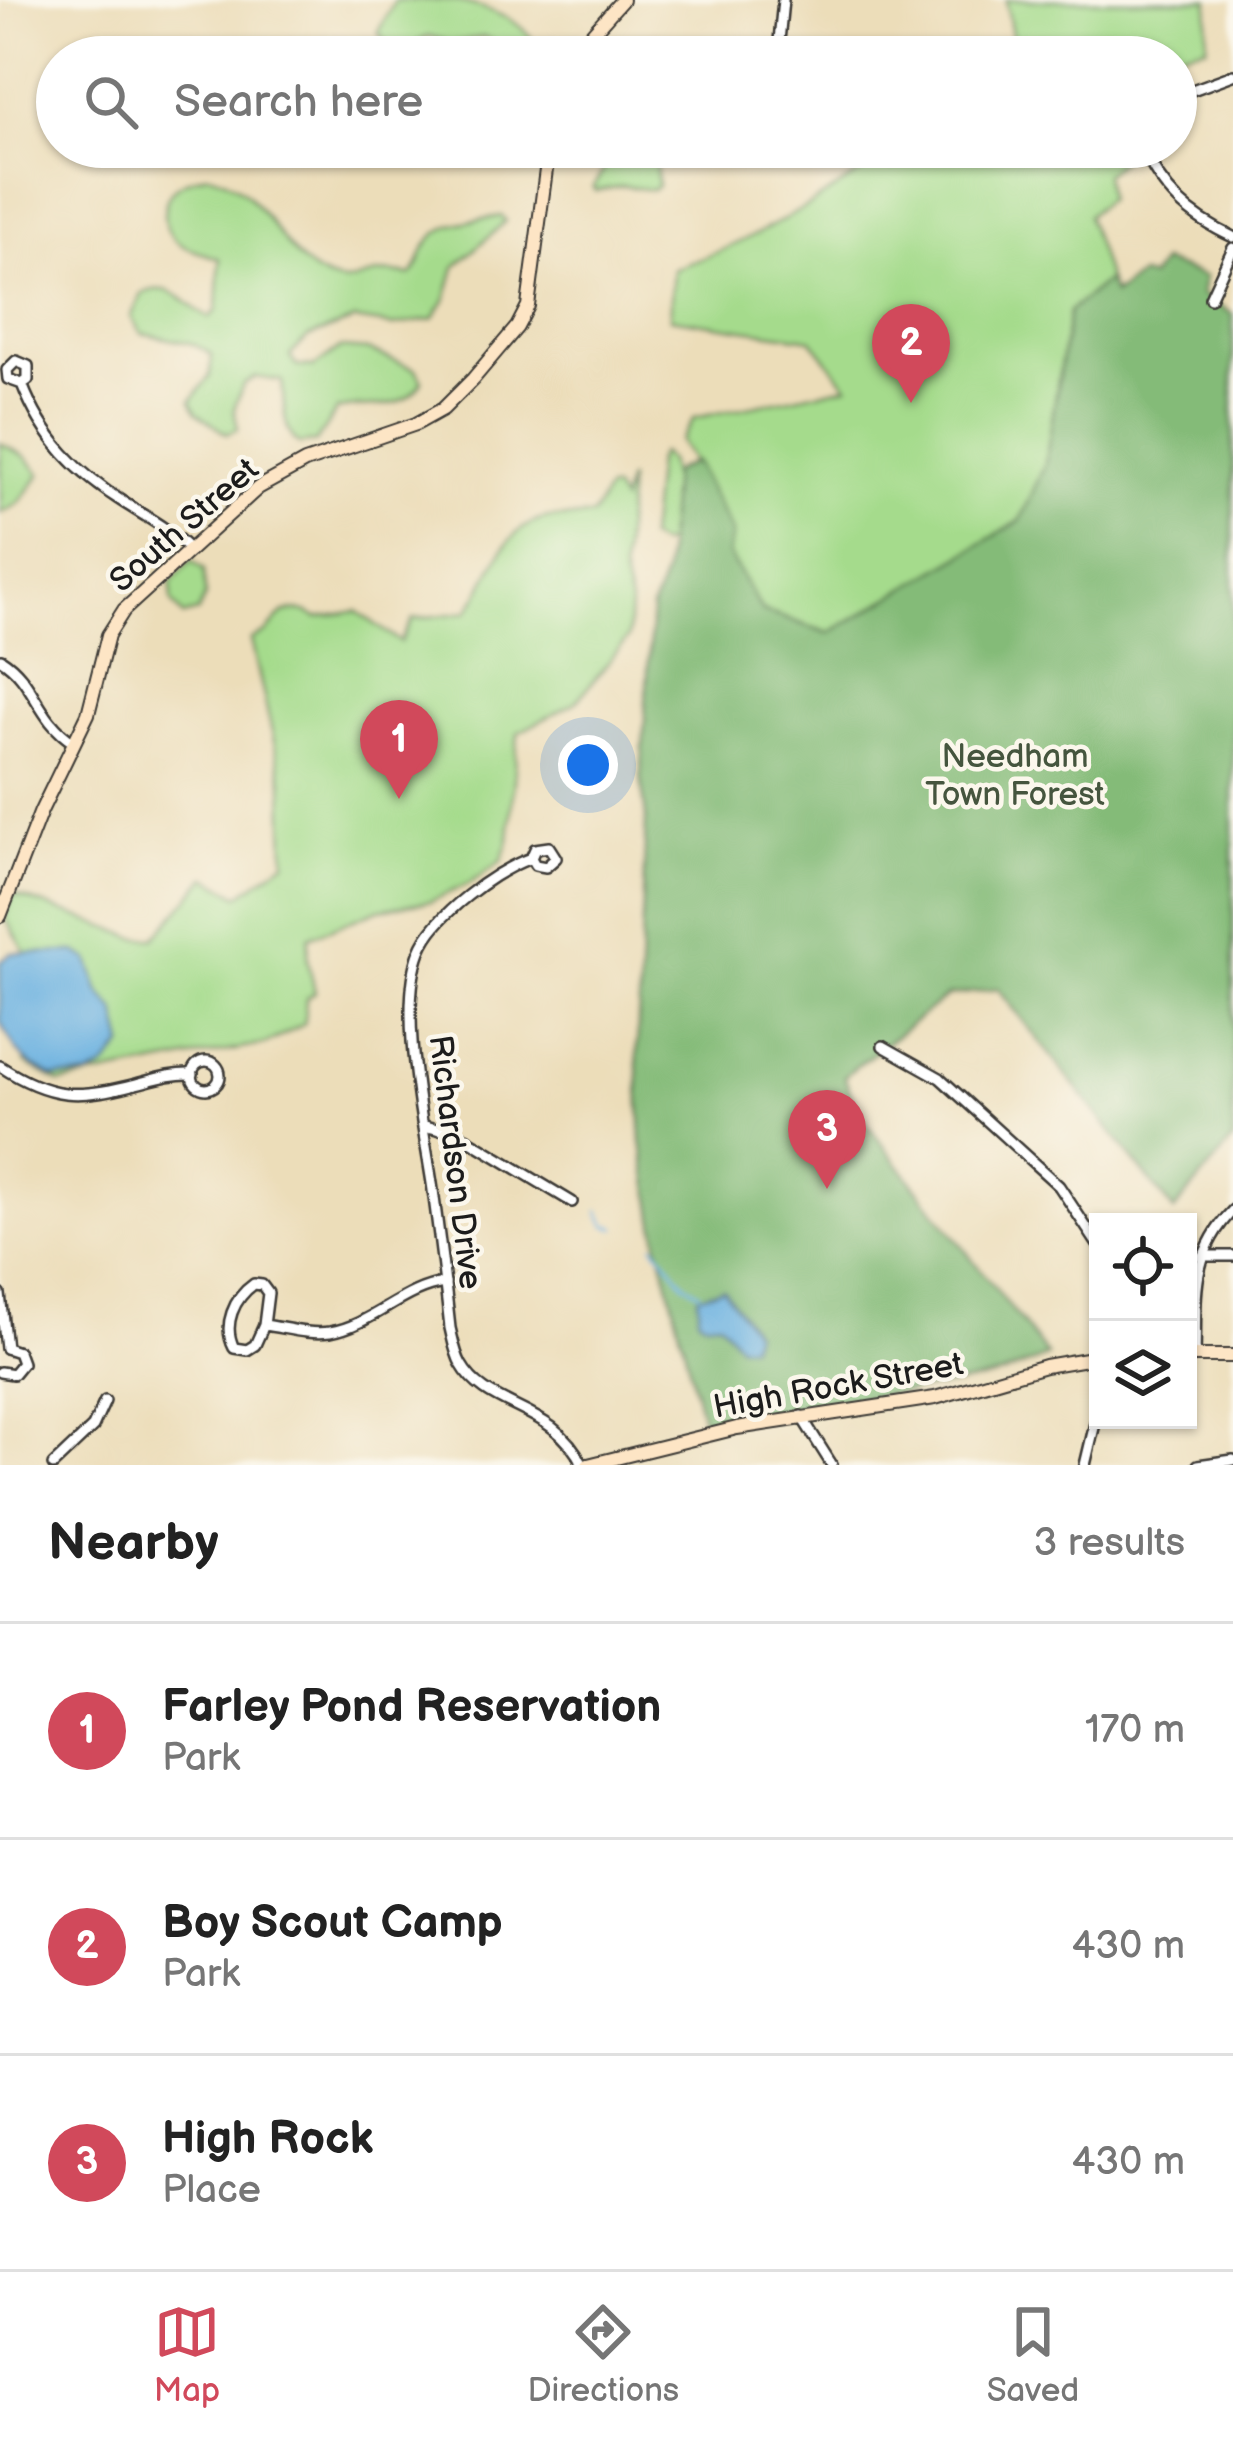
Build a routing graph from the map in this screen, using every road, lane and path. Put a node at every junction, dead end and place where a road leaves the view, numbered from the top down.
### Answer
1 (622, 0) edge
2 (783, 0) edge
3 (590, 36) edge
4 (779, 36) edge
5 (1233, 75) edge
6 (1197, 88) edge
7 (546, 168) edge
8 (1152, 168) edge
9 (1233, 237) edge
10 (1233, 248) edge
11 (1210, 298) dead end
12 (3, 368) edge
13 (22, 384) junction
14 (189, 548) junction
15 (2, 645) edge
16 (0, 659) edge
17 (74, 743) junction
18 (531, 859) dead end
19 (0, 916) edge
20 (883, 1046) dead end
21 (0, 1066) edge
22 (193, 1075) dead end
23 (424, 1126) junction
24 (572, 1202) dead end
25 (1233, 1210) edge
26 (1089, 1231) edge
27 (1202, 1256) junction
28 (1233, 1256) edge
29 (445, 1282) junction
30 (0, 1294) edge
31 (1194, 1321) edge
32 (263, 1325) junction
33 (3, 1349) edge
34 (1197, 1356) edge
35 (1233, 1356) edge
36 (1089, 1359) edge
37 (0, 1372) edge
38 (105, 1401) dead end
39 (801, 1416) junction
40 (1094, 1429) edge
41 (1233, 1460) edge
42 (53, 1465) edge
43 (586, 1465) edge
44 (832, 1465) edge
45 (1085, 1465) edge
46 (1198, 1465) edge

1 - 3 street
2 - 4 street
5 - 6 street
7 - 14 street, South Street
8 - 9 street
10 - 11 street
12 - 13 street
12 - 13 street
13 - 14 street
14 - 17 street, South Street
15 - 16 street
16 - 17 street
17 - 19 street, South Street
18 - 23 street, Richardson Drive
20 - 26 street
21 - 22 street
23 - 24 street
23 - 29 street, Richardson Drive
25 - 27 street
27 - 28 street
27 - 31 street
29 - 32 street
29 - 43 street, Richardson Drive
30 - 33 street
32 - 32 street
33 - 37 street
34 - 35 street
36 - 39 street, High Rock Street
38 - 42 street
39 - 43 street, High Rock Street
39 - 44 street
40 - 45 street
41 - 46 street

